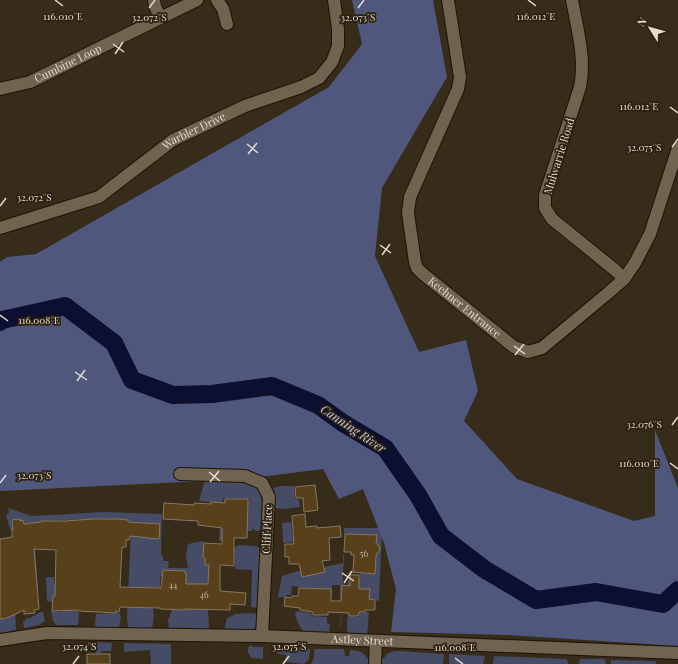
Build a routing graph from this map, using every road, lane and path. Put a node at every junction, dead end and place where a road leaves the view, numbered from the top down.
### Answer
1 (154, 0) edge
2 (197, 0) edge
3 (217, 0) edge
4 (334, 0) edge
5 (448, 0) edge
6 (572, 0) edge
7 (160, 18) junction
8 (228, 24) dead end
9 (0, 89) edge
10 (678, 148) edge
11 (0, 228) edge
12 (624, 278) junction
13 (180, 474) dead end
14 (262, 636) junction
15 (0, 640) edge
16 (376, 641) junction
17 (678, 653) edge
18 (375, 664) edge

1 - 7 street
2 - 7 street, Cumbine Loop
3 - 8 street
4 - 11 street, Warbler Drive
5 - 12 street, Keehner Entrance
6 - 12 street, Mulwarrie Road
7 - 9 street, Cumbine Loop
10 - 12 street, Keehner Entrance
13 - 14 street, Cliff Place
14 - 15 street, Astley Street
14 - 16 street, Astley Street
16 - 17 street, Astley Street
16 - 18 street

